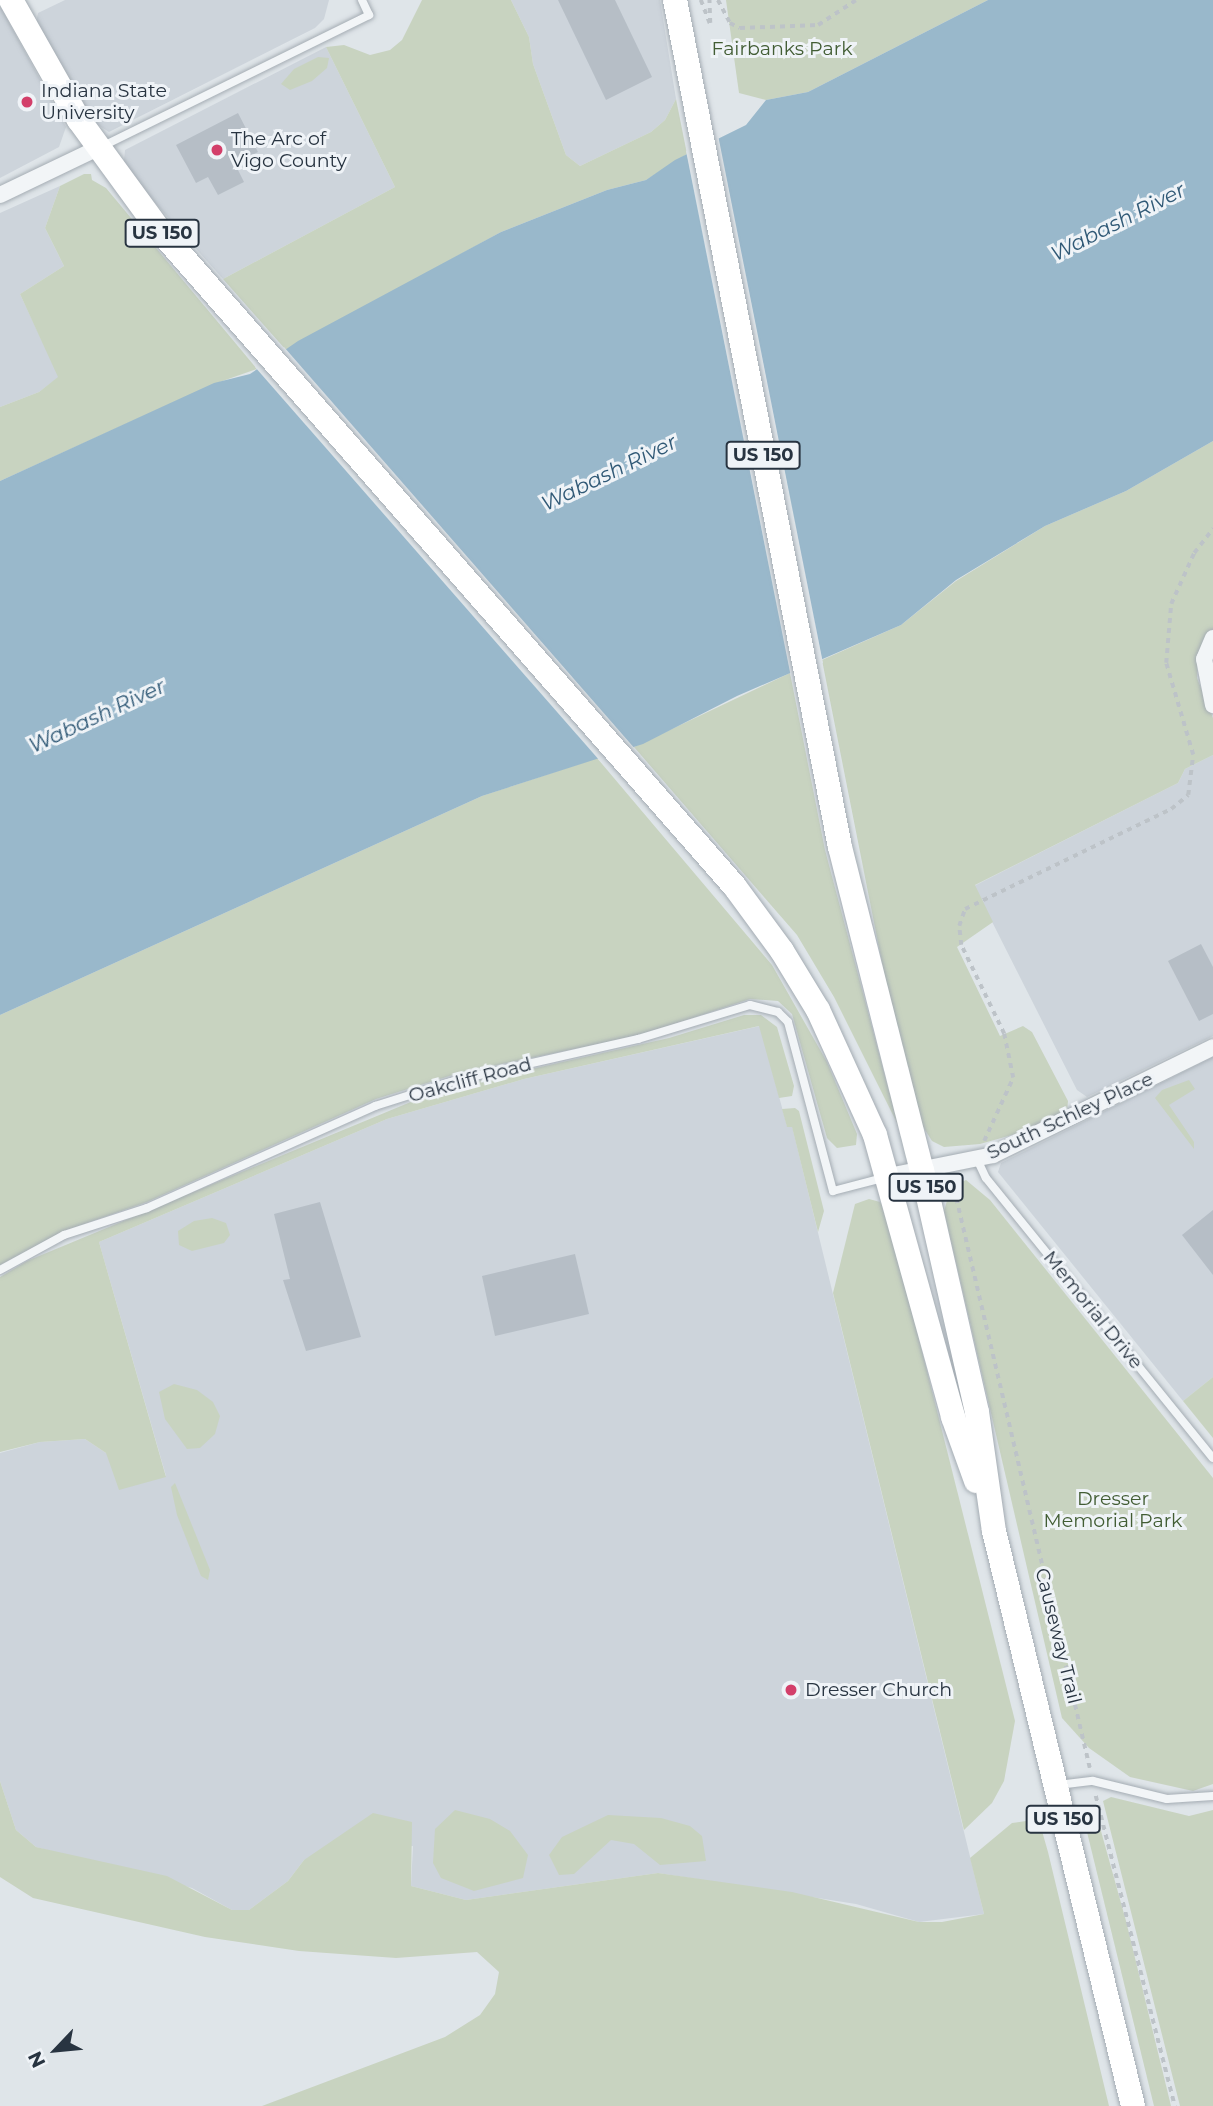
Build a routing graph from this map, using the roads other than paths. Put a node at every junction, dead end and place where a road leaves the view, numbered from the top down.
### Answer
1 (11, 0) edge
2 (362, 0) edge
3 (674, 0) edge
4 (98, 149) junction
5 (0, 195) edge
6 (1210, 642) edge
7 (1213, 705) edge
8 (1213, 1047) edge
9 (977, 1159) junction
10 (922, 1170) junction
11 (889, 1176) junction
12 (0, 1270) edge
13 (1213, 1458) edge
14 (994, 1531) junction
15 (1055, 1786) junction
16 (1213, 1796) edge
17 (1133, 2106) edge

1 - 4 main road, US 150
2 - 4 lane
3 - 10 main road, US 150
4 - 5 street
4 - 11 main road, US 150
6 - 7 street
8 - 9 street, South Schley Place
9 - 10 street, South Schley Place
9 - 13 lane, Memorial Drive
10 - 11 street, South Schley Place
10 - 14 main road, US 150
11 - 12 lane, Oakcliff Road
11 - 14 main road, US 150
14 - 15 main road, US 150
15 - 16 lane
15 - 17 main road, US 150

